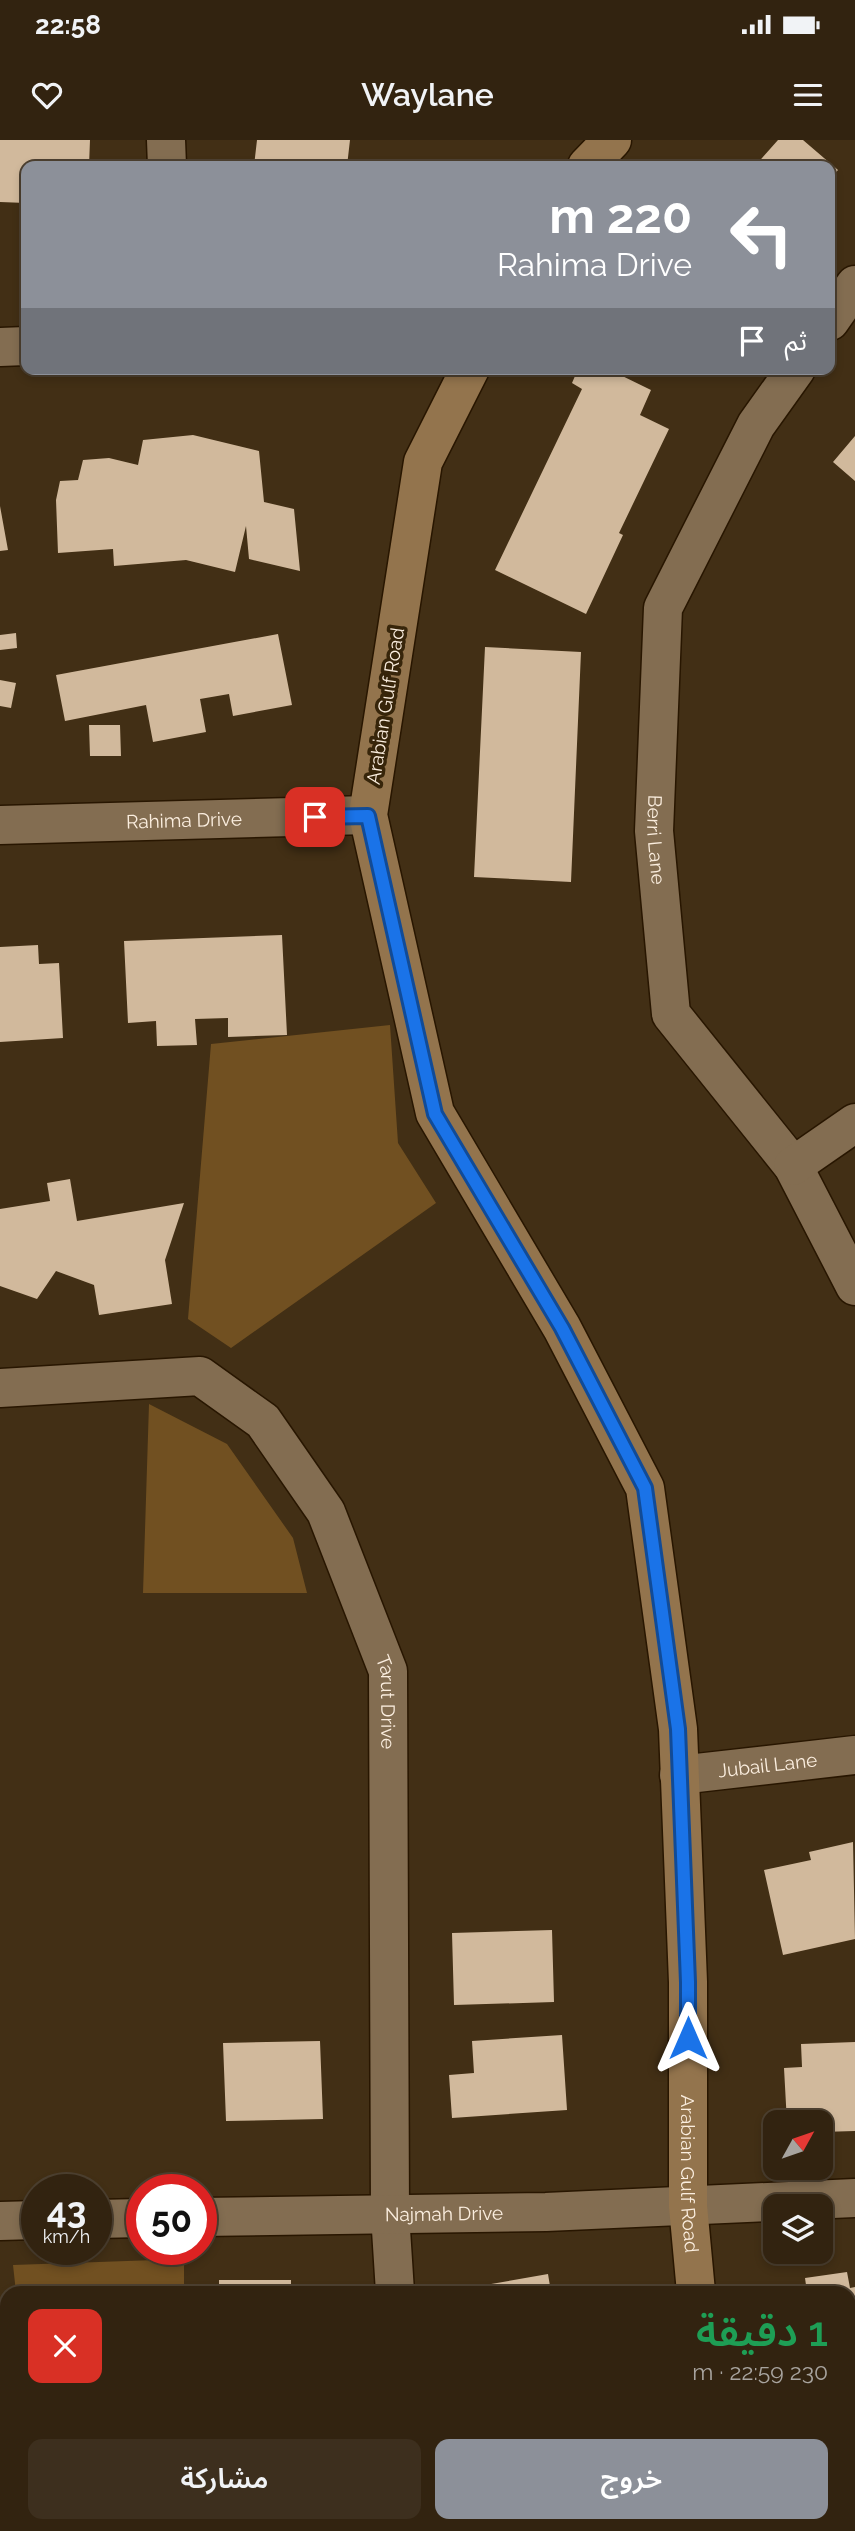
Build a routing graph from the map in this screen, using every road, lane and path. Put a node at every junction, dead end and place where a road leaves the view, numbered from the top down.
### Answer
1 (166, 140) edge
2 (612, 140) edge
3 (167, 161) edge
4 (592, 161) edge
5 (855, 285) edge
6 (835, 314) edge
7 (21, 345) edge
8 (0, 346) edge
9 (467, 375) edge
10 (792, 375) edge
11 (368, 816) junction
12 (0, 825) edge
13 (855, 1123) edge
14 (793, 1166) junction
15 (855, 1286) edge
16 (0, 1388) edge
17 (855, 1755) edge
18 (679, 1775) junction
19 (855, 2198) edge
20 (688, 2206) junction
21 (390, 2214) junction
22 (217, 2217) edge
23 (21, 2220) edge
24 (0, 2221) edge
25 (395, 2286) edge
26 (695, 2286) edge

1 - 3 street
2 - 4 main road
5 - 6 street
7 - 8 street
9 - 11 main road, Arabian Gulf Road
10 - 14 street, Berri Lane
11 - 12 street, Rahima Drive
11 - 18 main road, Arabian Gulf Road
13 - 14 street
14 - 15 street, Berri Lane
16 - 21 street, Tarut Drive
17 - 18 street, Jubail Lane
18 - 20 main road, Arabian Gulf Road
19 - 20 street, Najmah Drive
20 - 21 street, Najmah Drive
20 - 26 main road, Arabian Gulf Road
21 - 22 street, Najmah Drive
21 - 25 street, Tarut Drive
23 - 24 street

